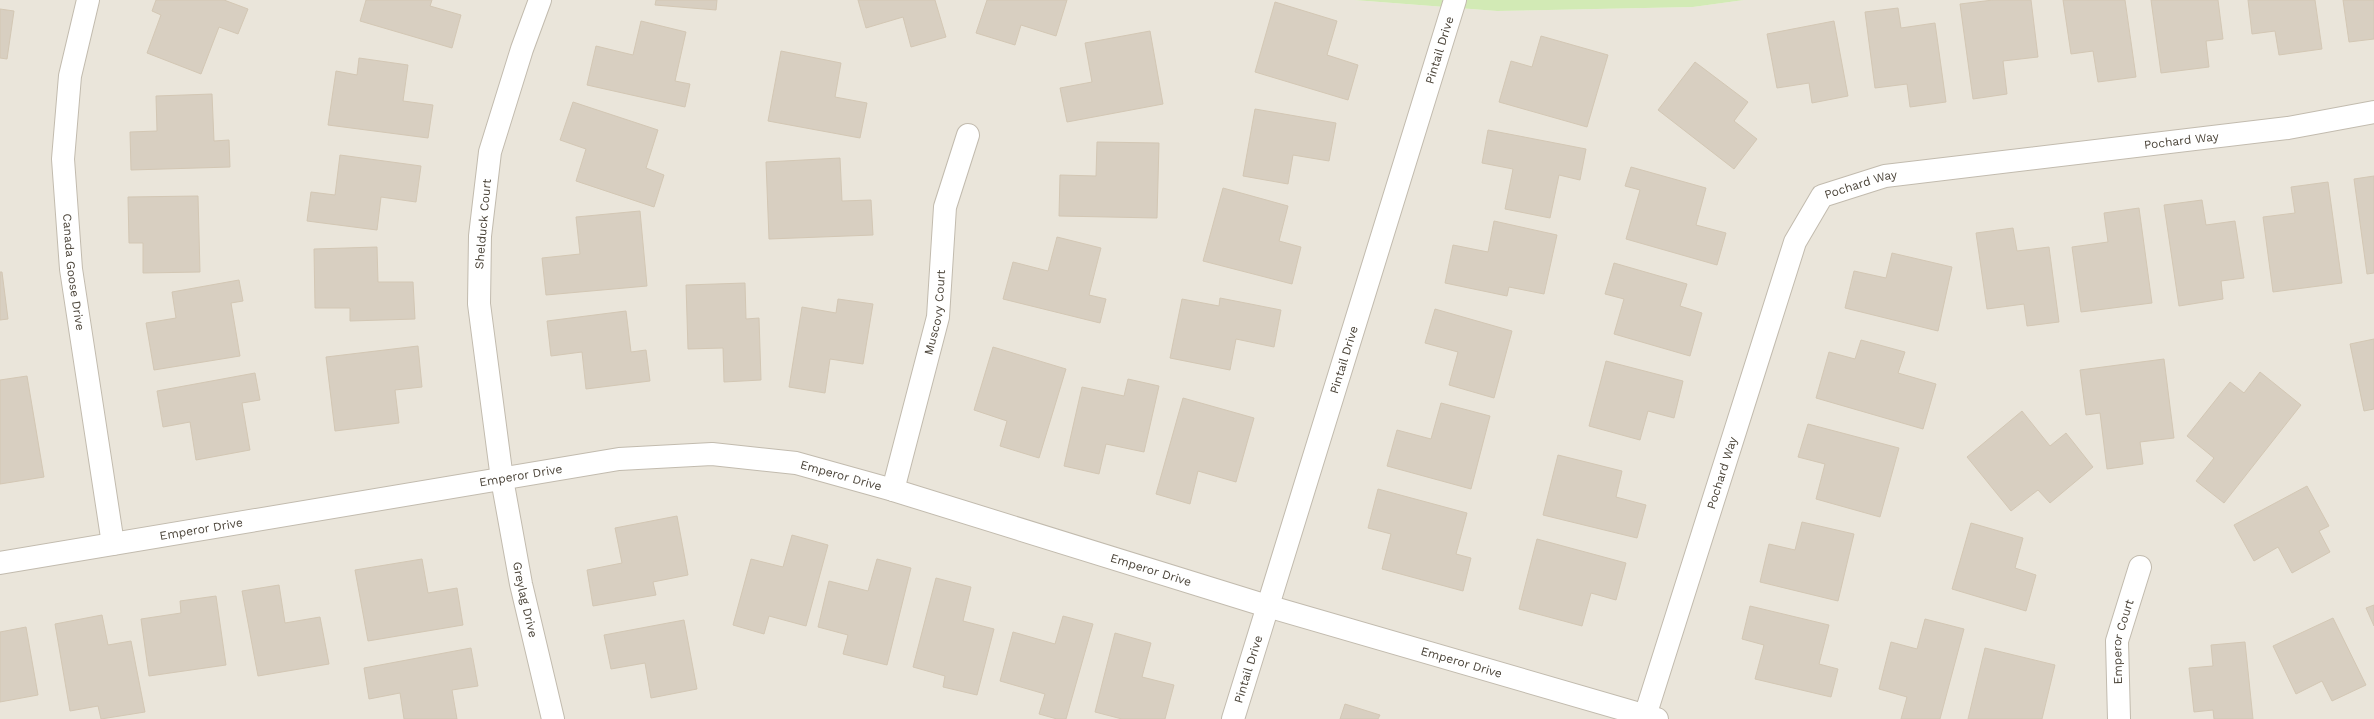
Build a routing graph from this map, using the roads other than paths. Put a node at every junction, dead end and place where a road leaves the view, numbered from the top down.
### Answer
1 (88, 0) edge
2 (540, 0) edge
3 (1455, 0) edge
4 (2374, 112) edge
5 (968, 134) dead end
6 (502, 479) junction
7 (893, 490) junction
8 (113, 544) junction
9 (0, 563) edge
10 (2140, 567) dead end
11 (1267, 606) junction
12 (1651, 717) edge
13 (553, 719) edge
14 (1233, 719) edge
15 (2119, 719) edge

1 - 8 street, Canada Goose Drive
2 - 6 street, Shelduck Court
3 - 11 street, Pintail Drive
4 - 12 street, Pochard Way
5 - 7 street, Muscovy Court
6 - 7 street, Emperor Drive
6 - 8 street, Emperor Drive
6 - 13 street, Greylag Drive
7 - 11 street, Emperor Drive
8 - 9 street, Emperor Drive
10 - 15 street, Emperor Court
11 - 12 street, Emperor Drive
11 - 14 street, Pintail Drive

